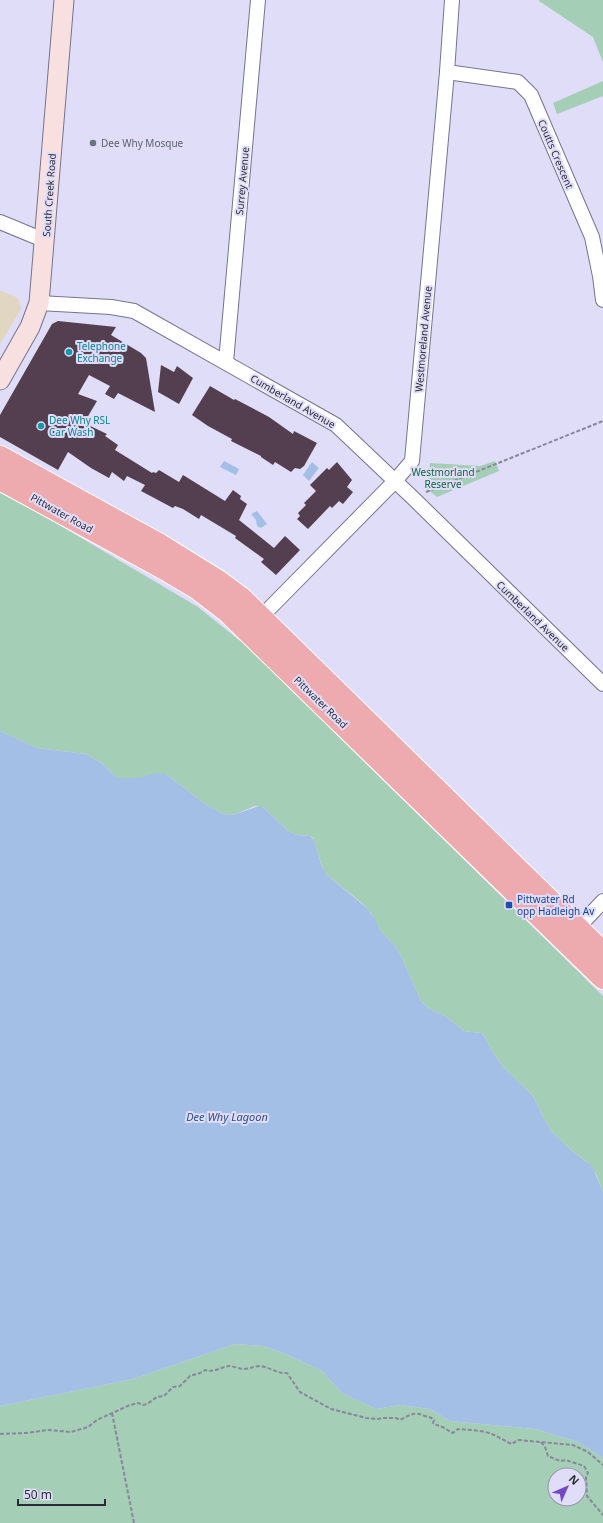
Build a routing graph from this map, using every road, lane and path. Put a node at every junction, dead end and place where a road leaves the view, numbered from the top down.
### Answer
1 (64, 0) edge
2 (258, 0) edge
3 (452, 0) edge
4 (447, 72) junction
5 (0, 222) edge
6 (46, 241) junction
7 (603, 300) edge
8 (40, 303) junction
9 (226, 362) junction
10 (0, 380) edge
11 (603, 421) edge
12 (0, 457) edge
13 (0, 479) edge
14 (395, 481) junction
15 (413, 498) junction
16 (261, 617) junction
17 (603, 684) edge
18 (603, 901) edge
19 (572, 934) junction
20 (603, 953) edge
21 (603, 978) edge
22 (112, 1413) junction
23 (0, 1434) edge
24 (540, 1441) junction
25 (603, 1465) edge
26 (603, 1515) edge
27 (134, 1523) edge

1 - 6 main road, South Creek Road
2 - 9 street, Surrey Avenue
3 - 4 street, Westmoreland Avenue
4 - 7 street, Coutts Crescent
4 - 14 street, Westmoreland Avenue
5 - 6 street
6 - 8 main road, South Creek Road
8 - 9 street, Cumberland Avenue
8 - 10 main road, South Creek Road
9 - 14 street, Cumberland Avenue
11 - 15 path
12 - 16 highway, Pittwater Road
13 - 19 highway, Pittwater Road
14 - 15 street, Cumberland Avenue
14 - 16 street, Westmoreland Avenue
15 - 17 street, Cumberland Avenue
16 - 19 highway, Pittwater Road
18 - 19 street
19 - 20 highway, Pittwater Road
19 - 21 highway, Pittwater Road
22 - 23 path
22 - 24 path
22 - 27 path
24 - 25 path
24 - 26 path

